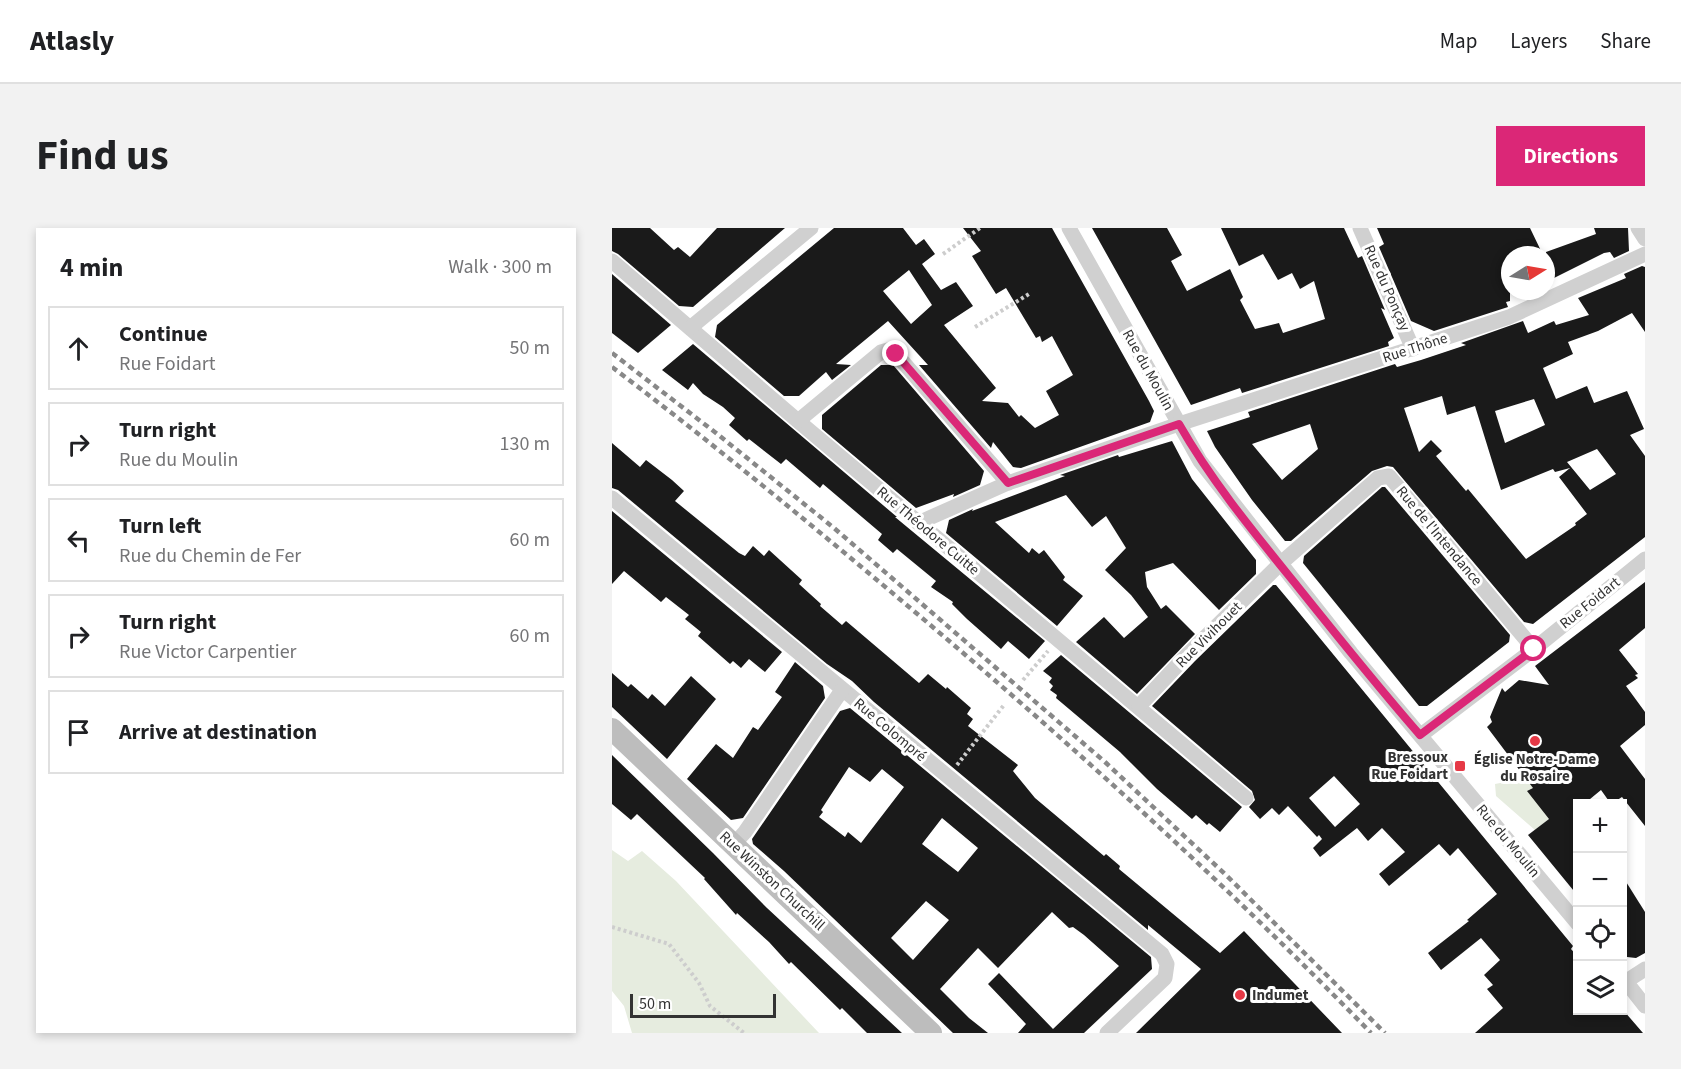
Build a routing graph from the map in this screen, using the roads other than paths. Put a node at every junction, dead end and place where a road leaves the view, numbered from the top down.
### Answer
1 (811, 228) edge
2 (1069, 228) edge
3 (1360, 228) edge
4 (1638, 228) edge
5 (1645, 239) edge
6 (1645, 254) edge
7 (612, 261) edge
8 (690, 328) junction
9 (1413, 349) junction
10 (798, 421) junction
11 (1179, 424) junction
12 (1008, 483) junction
13 (612, 498) edge
14 (918, 523) junction
15 (1645, 559) edge
16 (1280, 564) junction
17 (1534, 649) junction
18 (842, 690) junction
19 (1139, 706) junction
20 (612, 729) edge
21 (1420, 735) junction
22 (1246, 798) dead end
23 (734, 844) junction
24 (1573, 918) edge
25 (1645, 969) edge
26 (1627, 978) edge
27 (1627, 984) edge
28 (1645, 1006) edge
29 (931, 1033) edge
30 (1107, 1033) edge

1 - 8 street
2 - 11 street, Rue du Moulin
3 - 9 street, Rue du Ponçay
4 - 5 street
6 - 9 street, Rue Thône
7 - 8 street, Rue Théodore Cuitte
8 - 10 street, Rue Théodore Cuitte
9 - 11 street, Rue Thône
10 - 12 street
10 - 14 street, Rue Théodore Cuitte
11 - 12 street, Rue Thône
11 - 16 street, Rue du Moulin
12 - 14 street, Rue Thône
13 - 18 street, Rue Colompré
14 - 19 street, Rue Théodore Cuitte
15 - 17 street, Rue Foidart
16 - 17 street, Rue de l'Intendance
16 - 19 street, Rue Vivihouet
16 - 21 street, Rue du Moulin
17 - 21 street, Rue Foidart
18 - 23 street
18 - 30 street, Rue Colompré
19 - 22 street, Rue Théodore Cuitte
20 - 23 main road, Rue Winston Churchill
21 - 24 street, Rue du Moulin
23 - 29 main road, Rue Winston Churchill
25 - 26 street
27 - 28 street

